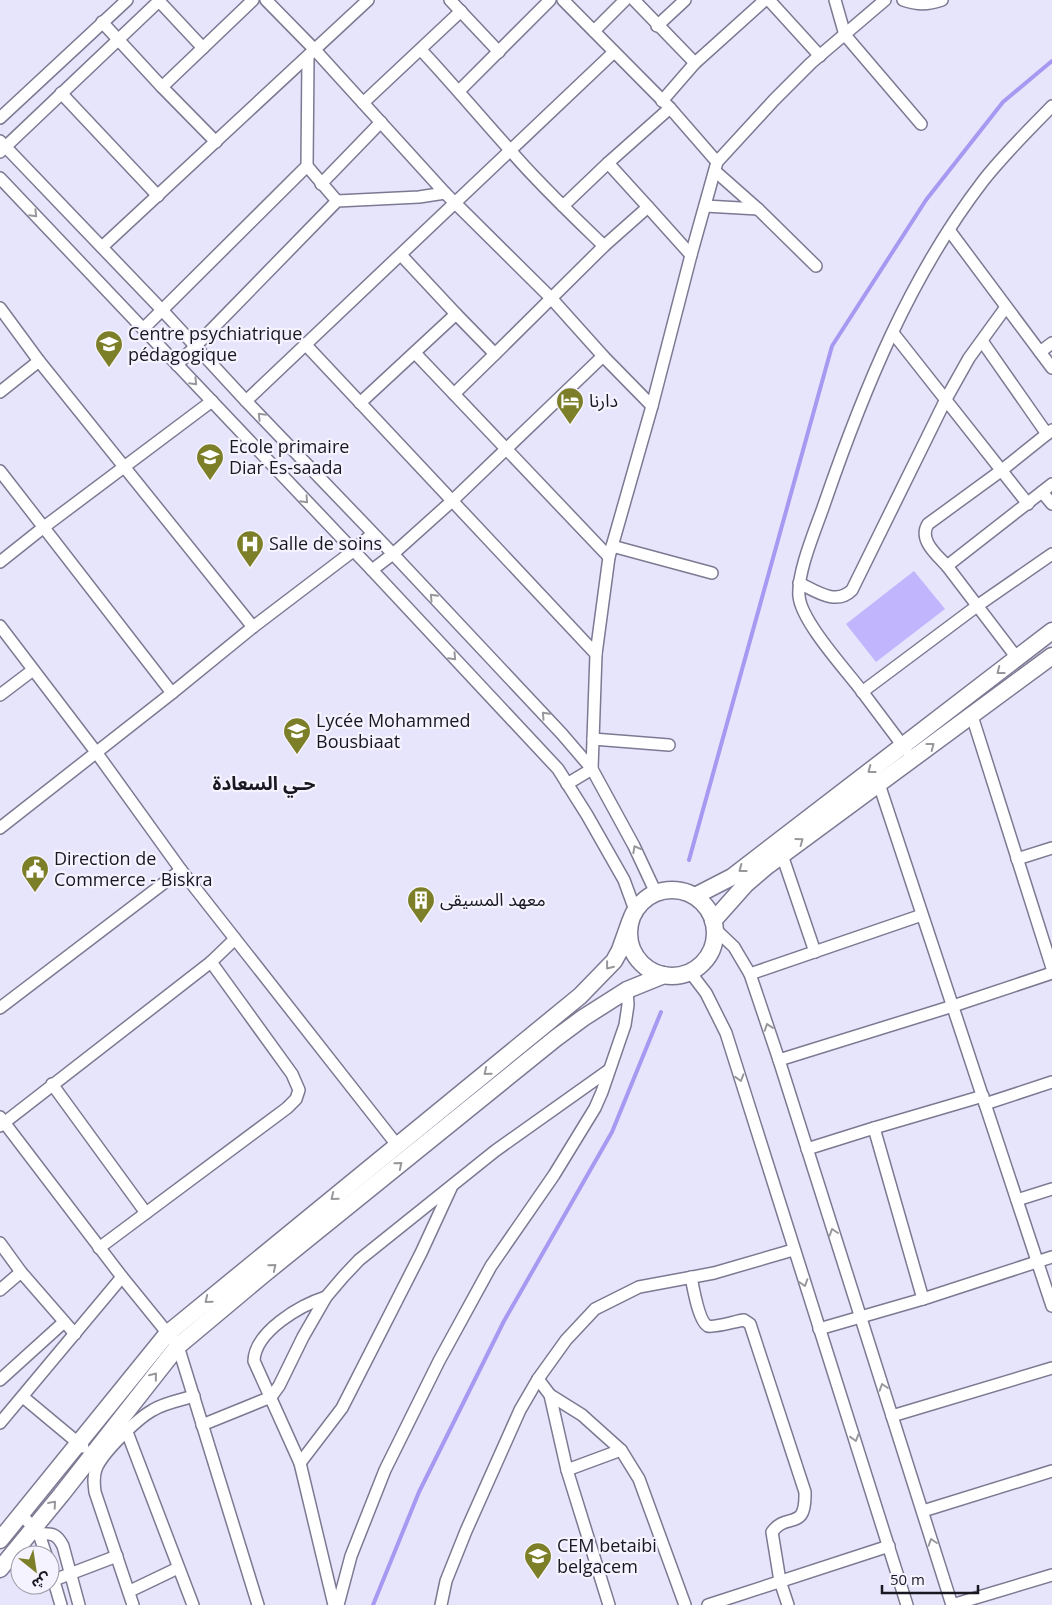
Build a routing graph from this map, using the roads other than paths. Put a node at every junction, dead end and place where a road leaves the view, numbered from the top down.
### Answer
1 (127, 0) edge
2 (159, 0) edge
3 (253, 0) edge
4 (266, 0) edge
5 (368, 0) edge
6 (450, 0) edge
7 (550, 0) edge
8 (563, 0) edge
9 (626, 0) edge
10 (634, 0) edge
11 (685, 0) edge
12 (765, 0) edge
13 (769, 0) edge
14 (835, 0) edge
15 (885, 0) edge
16 (903, 0) edge
17 (942, 0) edge
18 (461, 11) junction
19 (102, 22) junction
20 (657, 26) junction
21 (594, 31) junction
22 (845, 35) junction
23 (119, 39) junction
24 (203, 48) junction
25 (421, 50) junction
26 (499, 52) junction
27 (614, 52) junction
28 (311, 54) junction
29 (820, 56) junction
30 (695, 63) junction
31 (162, 87) junction
32 (459, 91) junction
33 (61, 93) junction
34 (363, 104) junction
35 (666, 104) junction
36 (1052, 106) edge
37 (0, 118) edge
38 (381, 122) junction
39 (921, 124) dead end
40 (216, 142) junction
41 (2, 147) edge
42 (510, 151) junction
43 (608, 163) junction
44 (307, 166) junction
45 (716, 166) junction
46 (0, 178) edge
47 (321, 184) junction
48 (445, 193) junction
49 (158, 196) junction
50 (337, 201) junction
51 (456, 203) junction
52 (563, 206) junction
53 (704, 206) junction
54 (648, 207) junction
55 (758, 209) junction
56 (949, 230) junction
57 (604, 246) junction
58 (102, 247) junction
59 (401, 255) junction
60 (691, 256) junction
61 (816, 266) dead end
62 (550, 298) junction
63 (1006, 307) junction
64 (0, 308) edge
65 (162, 310) junction
66 (456, 314) junction
67 (143, 329) junction
68 (893, 333) junction
69 (982, 341) junction
70 (1052, 343) edge
71 (305, 344) junction
72 (196, 347) junction
73 (1040, 352) junction
74 (415, 353) junction
75 (495, 354) junction
76 (603, 356) junction
77 (40, 361) junction
78 (177, 365) junction
79 (1052, 368) edge
80 (0, 392) edge
81 (454, 394) junction
82 (946, 399) junction
83 (212, 401) junction
84 (246, 401) junction
85 (360, 403) junction
86 (652, 406) junction
87 (1049, 432) edge
88 (505, 449) junction
89 (124, 466) junction
90 (1002, 470) junction
91 (0, 471) edge
92 (1052, 484) edge
93 (1042, 492) junction
94 (452, 501) junction
95 (1028, 504) junction
96 (1052, 504) edge
97 (44, 527) junction
98 (372, 534) junction
99 (353, 551) junction
100 (610, 552) junction
101 (393, 554) junction
102 (1052, 554) edge
103 (0, 562) edge
104 (947, 566) junction
105 (372, 570) junction
106 (712, 574) dead end
107 (800, 583) junction
108 (978, 606) junction
109 (0, 626) edge
110 (253, 627) junction
111 (1052, 630) edge
112 (596, 654) junction
113 (1052, 656) edge
114 (1017, 658) junction
115 (33, 670) junction
116 (172, 692) junction
117 (862, 692) junction
118 (0, 695) edge
119 (972, 716) junction
120 (594, 739) junction
121 (669, 745) dead end
122 (903, 746) junction
123 (96, 752) junction
124 (913, 760) junction
125 (592, 769) junction
126 (567, 784) junction
127 (879, 784) junction
128 (0, 828) edge
129 (1052, 848) edge
130 (782, 855) junction
131 (1017, 859) junction
132 (181, 870) junction
133 (656, 893) junction
134 (695, 896) junction
135 (922, 915) junction
136 (633, 916) junction
137 (713, 924) junction
138 (235, 939) junction
139 (815, 952) junction
140 (210, 962) junction
141 (1052, 968) edge
142 (690, 972) junction
143 (1052, 973) edge
144 (750, 974) junction
145 (664, 975) junction
146 (627, 990) junction
147 (953, 1006) junction
148 (0, 1008) edge
149 (779, 1060) junction
150 (609, 1070) junction
151 (1052, 1082) edge
152 (52, 1084) junction
153 (984, 1100) junction
154 (1, 1122) edge
155 (874, 1128) junction
156 (397, 1145) junction
157 (807, 1149) junction
158 (453, 1184) junction
159 (1052, 1189) edge
160 (1017, 1200) junction
161 (146, 1213) junction
162 (0, 1243) edge
163 (99, 1248) junction
164 (793, 1250) junction
165 (1052, 1257) edge
166 (1038, 1262) junction
167 (22, 1272) junction
168 (691, 1277) junction
169 (122, 1278) junction
170 (0, 1290) edge
171 (326, 1297) junction
172 (923, 1299) junction
173 (1052, 1306) edge
174 (860, 1317) junction
175 (64, 1322) junction
176 (819, 1329) junction
177 (75, 1334) junction
178 (173, 1340) junction
179 (1052, 1368) edge
180 (538, 1379) junction
181 (0, 1380) edge
182 (550, 1395) junction
183 (194, 1396) junction
184 (23, 1397) junction
185 (271, 1398) junction
186 (892, 1416) junction
187 (1, 1420) edge
188 (202, 1425) junction
189 (127, 1432) junction
190 (78, 1443) junction
191 (621, 1450) junction
192 (92, 1454) junction
193 (300, 1463) junction
194 (567, 1470) junction
195 (1052, 1471) edge
196 (922, 1511) junction
197 (21, 1514) junction
198 (36, 1531) junction
199 (2, 1534) edge
200 (14, 1545) edge
201 (20, 1545) edge
202 (42, 1545) edge
203 (889, 1546) junction
204 (117, 1556) junction
205 (10, 1557) edge
206 (178, 1568) junction
207 (0, 1569) edge
208 (70, 1574) junction
209 (1052, 1575) edge
210 (60, 1578) edge
211 (780, 1582) junction
212 (130, 1591) junction
213 (904, 1604) edge
214 (79, 1605) edge
215 (133, 1605) edge
216 (193, 1605) edge
217 (258, 1605) edge
218 (336, 1605) edge
219 (440, 1605) edge
220 (609, 1605) edge
221 (685, 1605) edge
222 (708, 1605) edge
223 (788, 1605) edge
224 (952, 1605) edge

1 - 19 street
2 - 23 street
2 - 24 street
3 - 24 street
4 - 28 street
5 - 28 street
6 - 18 street
7 - 26 street
8 - 21 street
9 - 21 street
10 - 20 street
11 - 20 street
12 - 30 street
13 - 29 street
14 - 22 street
15 - 22 street
16 - 17 street
18 - 25 street
18 - 26 street
19 - 23 street
19 - 37 street
20 - 30 street
21 - 27 street
22 - 29 street
22 - 39 street
23 - 31 street
23 - 33 street
24 - 31 street
25 - 32 street
25 - 34 street
26 - 32 street
27 - 35 street
27 - 42 street
28 - 34 street
28 - 40 street
28 - 44 street
29 - 45 street
30 - 35 street
31 - 40 street
32 - 42 street
33 - 41 street
33 - 49 street
34 - 38 street
35 - 43 street
35 - 45 street
36 - 56 street
38 - 47 street
38 - 48 street
40 - 49 street
41 - 58 street
42 - 51 street
42 - 52 street
43 - 52 street
43 - 54 street
44 - 47 street
44 - 65 street
45 - 53 street
45 - 55 street
46 -> 67 street
47 - 50 street
48 - 50 street
48 - 51 street
49 - 58 street
50 - 72 street
51 - 59 street
51 - 62 street
52 - 57 street
53 - 55 street
53 - 60 street
54 - 57 street
54 - 60 street
55 - 61 street
56 - 63 street
56 - 68 street
57 - 62 street
58 - 65 street
59 - 66 street
59 - 71 street
60 - 86 street
62 - 75 street
62 - 76 street
63 - 69 street
63 - 73 street
64 - 77 street
65 - 67 street
65 - 72 street
66 - 74 street
66 - 75 street
67 - 78 street
68 - 82 street
68 - 107 street
69 - 82 street
69 - 87 street
70 - 73 street
71 - 84 street
71 - 85 street
72 - 78 street
72 - 84 street
73 - 79 street
74 - 81 street
74 - 85 street
75 - 81 street
76 - 86 street
76 - 88 street
77 - 80 street
77 - 89 street
78 -> 83 street
81 - 88 street
82 - 90 street
82 - 107 street
83 - 89 street
83 -> 99 street
98 -> 84 street
85 - 94 street
86 - 100 street
87 - 90 street
88 - 94 street
88 - 100 street
89 - 97 street
89 - 110 street
90 - 95 street
90 - 104 street
91 - 97 street
92 - 93 street
93 - 95 street
93 - 96 street
94 - 101 street
94 - 112 street
95 - 104 street
97 - 103 street
97 - 116 street
98 - 99 street
98 - 101 street
99 - 105 street
99 - 110 street
100 - 106 street
100 - 112 street
101 - 105 street
125 -> 101 street
102 - 108 street
104 - 108 street
105 -> 126 street
107 - 117 street
108 - 114 street
108 - 117 street
109 - 115 street
110 - 116 street
111 - 114 street
112 - 120 street
113 - 119 street
114 -> 122 street
115 - 118 street
115 - 123 street
116 - 123 street
117 - 122 street
124 -> 119 street
119 - 131 street
120 - 121 street
120 - 125 street
122 - 124 street
122 -> 134 street
123 - 128 street
123 - 132 street
124 - 127 street
125 - 126 street
133 -> 125 street
126 - 136 street
130 -> 127 street
127 - 135 street
129 - 131 street
130 - 137 street
130 - 139 street
131 - 141 street
132 - 138 street
132 - 148 street
133 - 134 street
133 - 136 street
134 - 137 street
135 - 139 street
135 - 147 street
136 - 145 street
136 -> 156 street
137 - 142 street
137 - 144 street
138 - 140 street
138 - 156 street
139 - 144 street
140 - 152 street
140 - 161 street
142 - 145 street
142 -> 164 street
143 - 147 street
149 -> 144 street
145 - 146 street
146 - 150 street
178 -> 146 street
147 - 149 street
147 - 153 street
149 - 157 street
150 - 158 street
150 - 218 street
151 - 153 street
152 - 154 street
152 - 161 street
153 - 155 street
153 - 160 street
154 - 163 street
155 - 157 street
155 - 172 street
156 -> 178 street
174 -> 157 street
158 - 171 street
158 - 193 street
159 - 160 street
160 - 166 street
161 - 163 street
162 - 167 street
163 - 169 street
164 - 168 street
164 -> 176 street
165 - 166 street
166 - 172 street
166 - 173 street
167 - 170 street
167 - 175 street
168 - 180 street
168 - 211 street
169 - 177 street
169 - 178 street
171 - 185 street
171 - 185 street
172 - 174 street
174 - 176 street
186 -> 174 street
175 - 177 street
175 - 181 street
176 -> 203 street
177 - 184 street
178 - 183 street
178 - 190 street
192 -> 178 street
179 - 186 street
180 - 182 street
180 - 219 street
182 - 191 street
182 - 194 street
183 - 188 street
183 - 189 street
184 - 187 street
184 - 190 street
185 - 188 street
185 - 193 street
186 - 196 street
188 - 217 street
189 - 204 street
189 - 206 street
190 - 192 street
190 - 197 street
191 - 194 street
191 - 221 street
198 -> 192 street
193 - 218 street
194 - 220 street
195 - 196 street
224 -> 196 street
197 - 198 street
197 - 199 street
198 - 201 street
198 - 202 street
198 - 208 street
199 - 200 street
203 - 211 street
203 - 213 street
204 - 208 street
204 - 212 street
205 - 207 street
206 - 212 street
206 - 216 street
208 - 210 street
208 - 214 street
209 - 224 street
211 - 222 street
211 - 223 street
212 - 215 street

